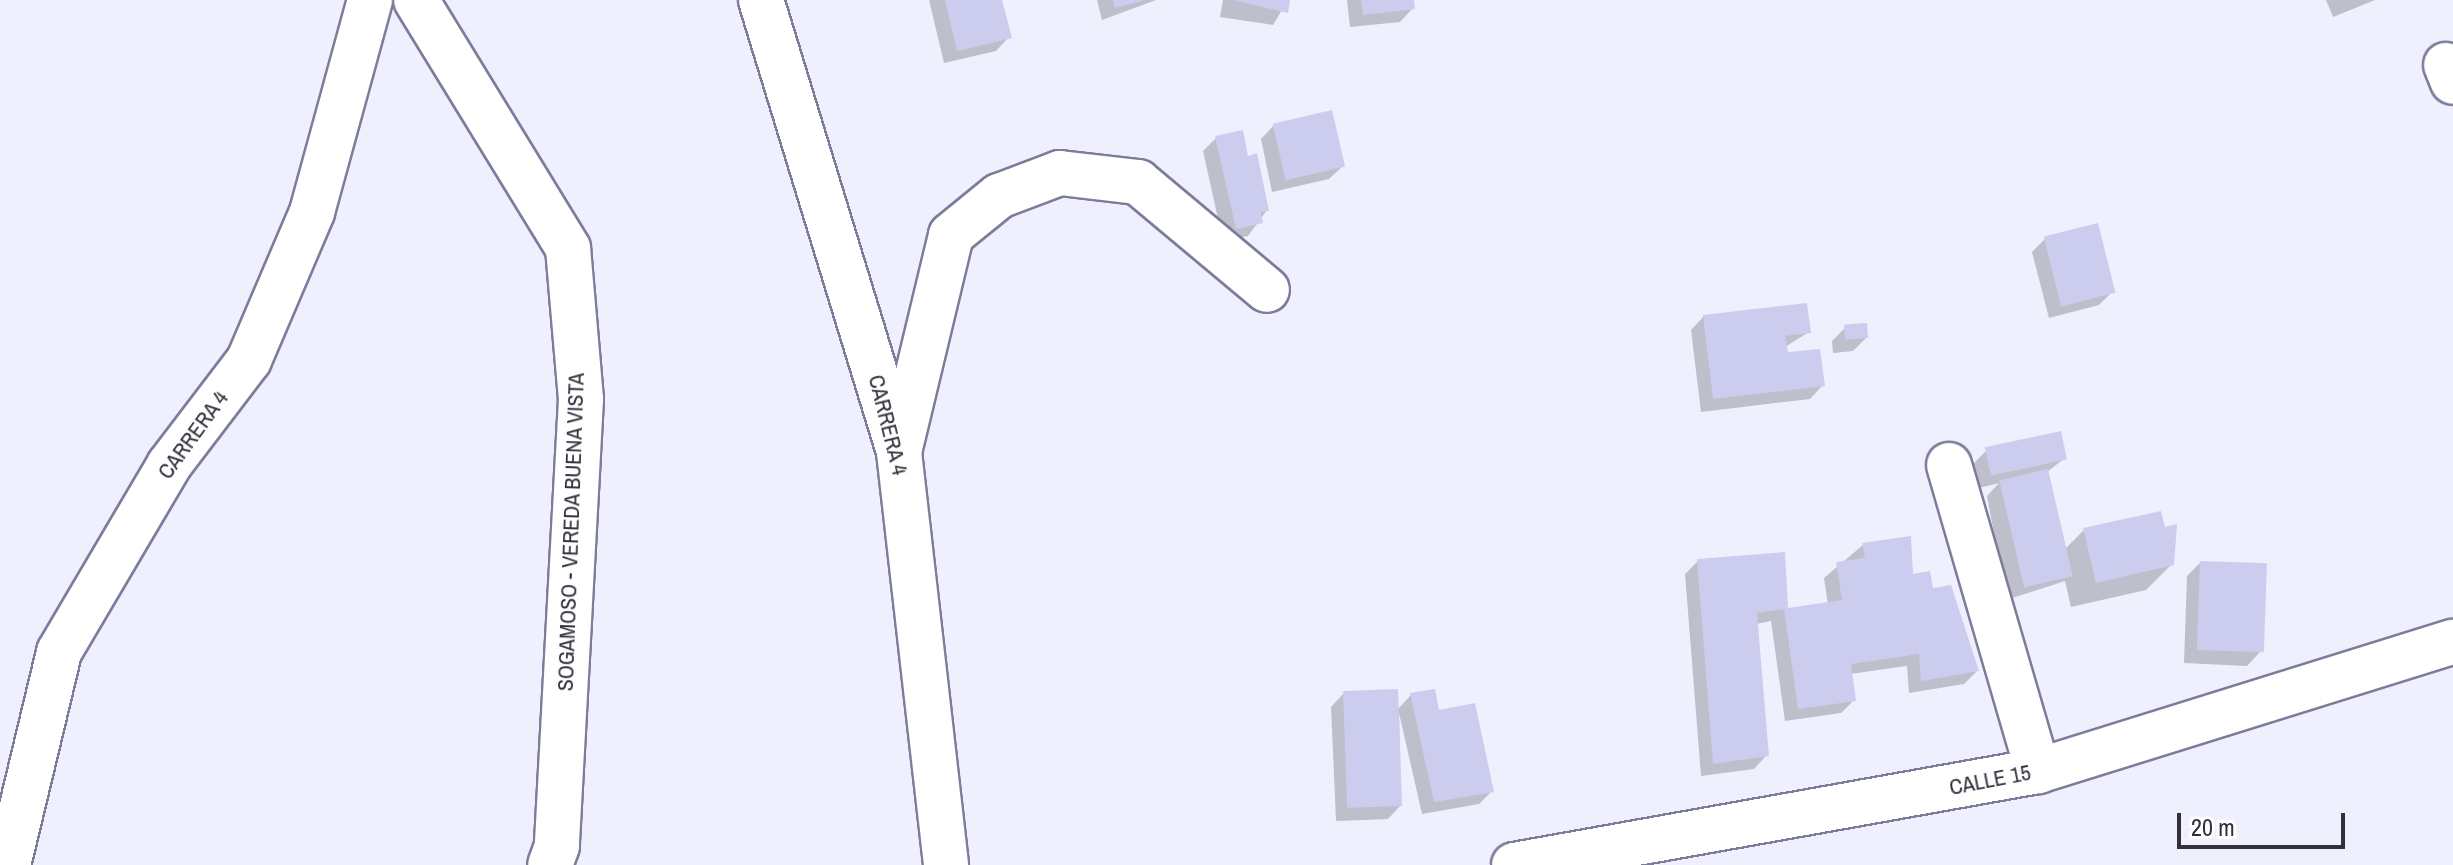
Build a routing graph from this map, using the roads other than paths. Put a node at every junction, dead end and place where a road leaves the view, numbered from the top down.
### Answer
1 (370, 0) edge
2 (416, 0) edge
3 (761, 0) edge
4 (1267, 290) dead end
5 (899, 452) junction
6 (1949, 465) dead end
7 (2453, 642) edge
8 (2038, 771) junction
9 (8, 865) edge
10 (550, 865) edge
11 (946, 865) edge
12 (1514, 865) edge

1 - 9 street, CARRERA 4
2 - 10 street, SOGAMOSO - VEREDA BUENA VISTA
3 - 5 street, CARRERA 4
4 - 5 street
5 - 11 street, CARRERA 4
6 - 8 street
7 - 8 street, CALLE 15
8 - 12 street, CALLE 15

